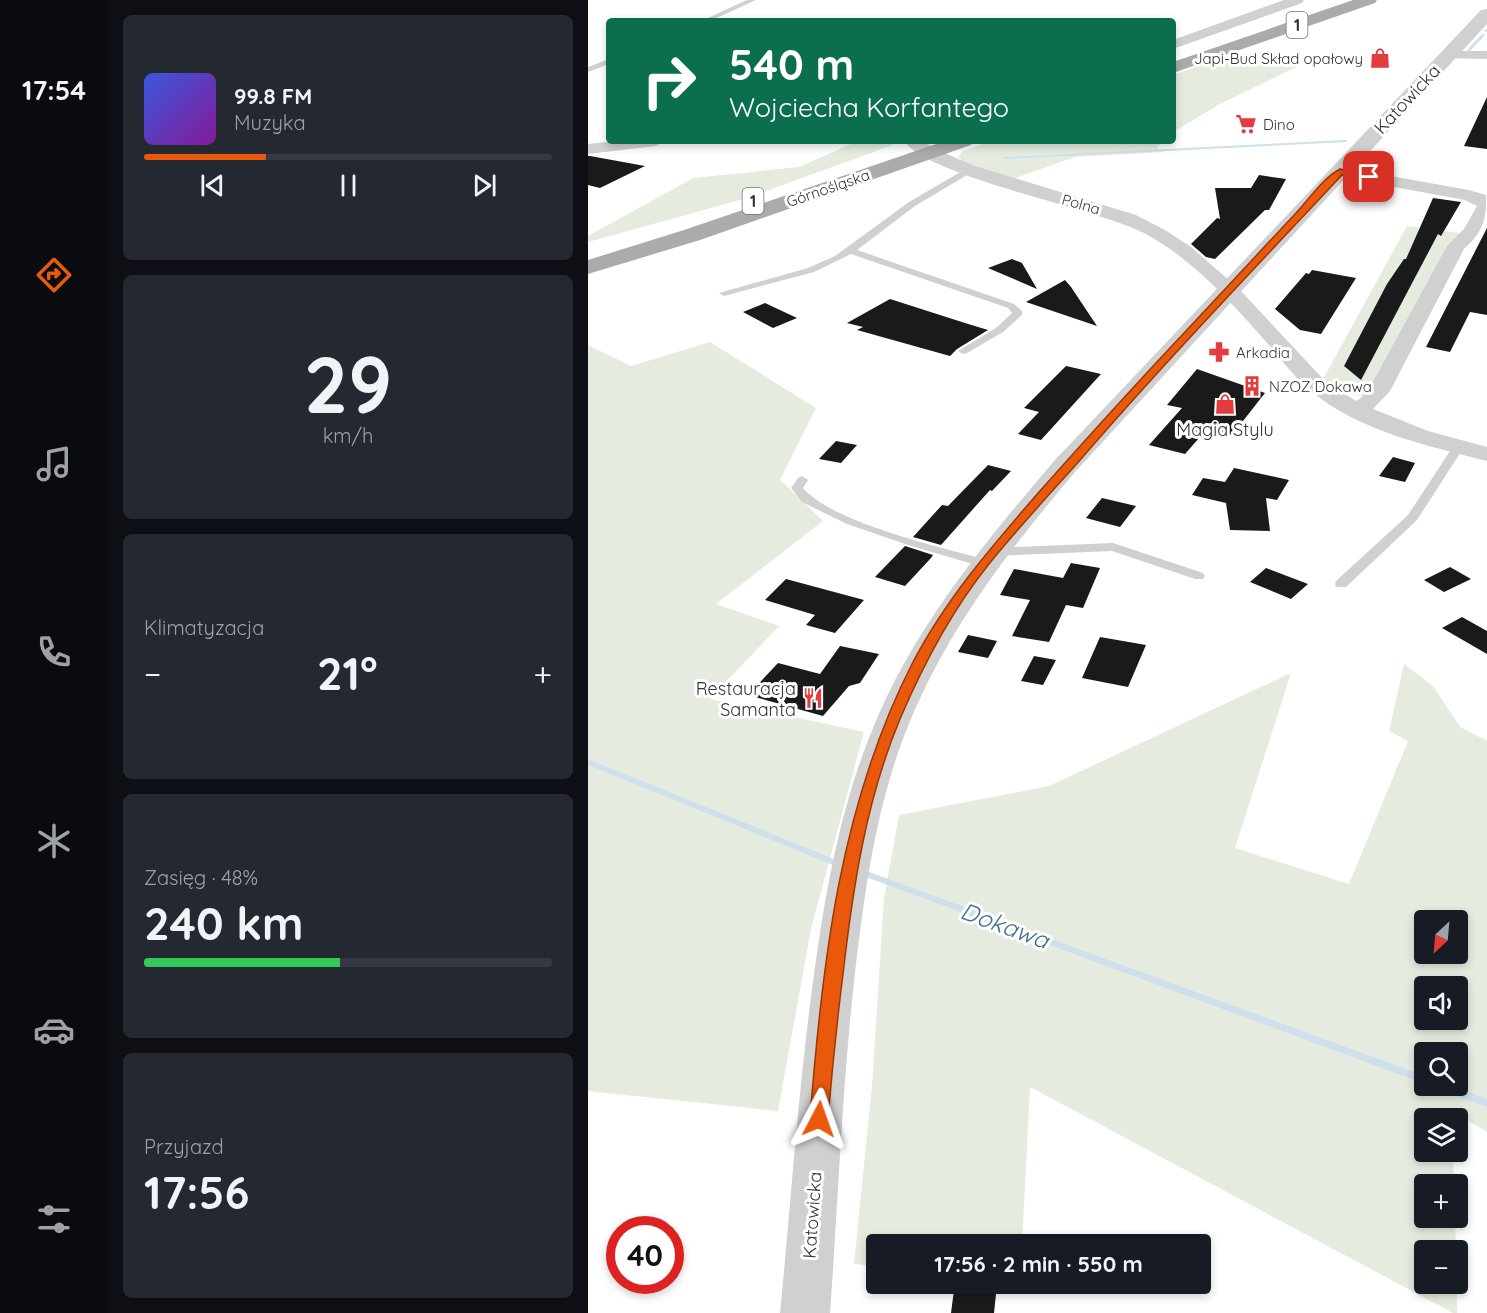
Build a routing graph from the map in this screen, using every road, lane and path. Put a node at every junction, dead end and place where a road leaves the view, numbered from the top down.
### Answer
1 (753, 0) edge
2 (1297, 0) edge
3 (1340, 0) edge
4 (1369, 0) edge
5 (1487, 14) edge
6 (711, 18) edge
7 (1176, 44) edge
8 (1449, 55) junction
9 (1487, 55) edge
10 (1176, 56) edge
11 (606, 62) edge
12 (1176, 67) edge
13 (588, 70) edge
14 (630, 144) edge
15 (922, 145) edge
16 (588, 149) edge
17 (969, 170) junction
18 (1340, 172) junction
19 (1484, 197) edge
20 (850, 251) junction
21 (588, 253) edge
22 (588, 267) edge
23 (1230, 290) junction
24 (724, 293) dead end
25 (963, 351) dead end
26 (1356, 409) junction
27 (1458, 447) junction
28 (1487, 454) edge
29 (802, 480) dead end
30 (988, 558) junction
31 (1199, 576) dead end
32 (1341, 584) dead end
33 (805, 1313) edge

1 - 6 lane
2 - 7 street
3 - 10 main road, 1
4 - 12 main road, 1
5 - 8 street, Katowicka
8 - 9 street
8 - 18 street, Katowicka
11 - 13 lane
14 - 16 street
15 - 17 street, Polna
15 - 21 main road, Górnośląska / 1
15 - 22 main road, Górnośląska / 1
17 - 20 lane
17 - 23 street, Polna
18 - 19 street
18 - 23 street, Katowicka
19 - 26 street
20 - 24 lane
20 - 25 lane
23 - 26 street, Polna
23 - 30 street, Katowicka
26 - 27 street, Polna
27 - 28 street, Polna
27 - 32 lane
29 - 30 lane
30 - 31 lane
30 - 33 street, Katowicka

